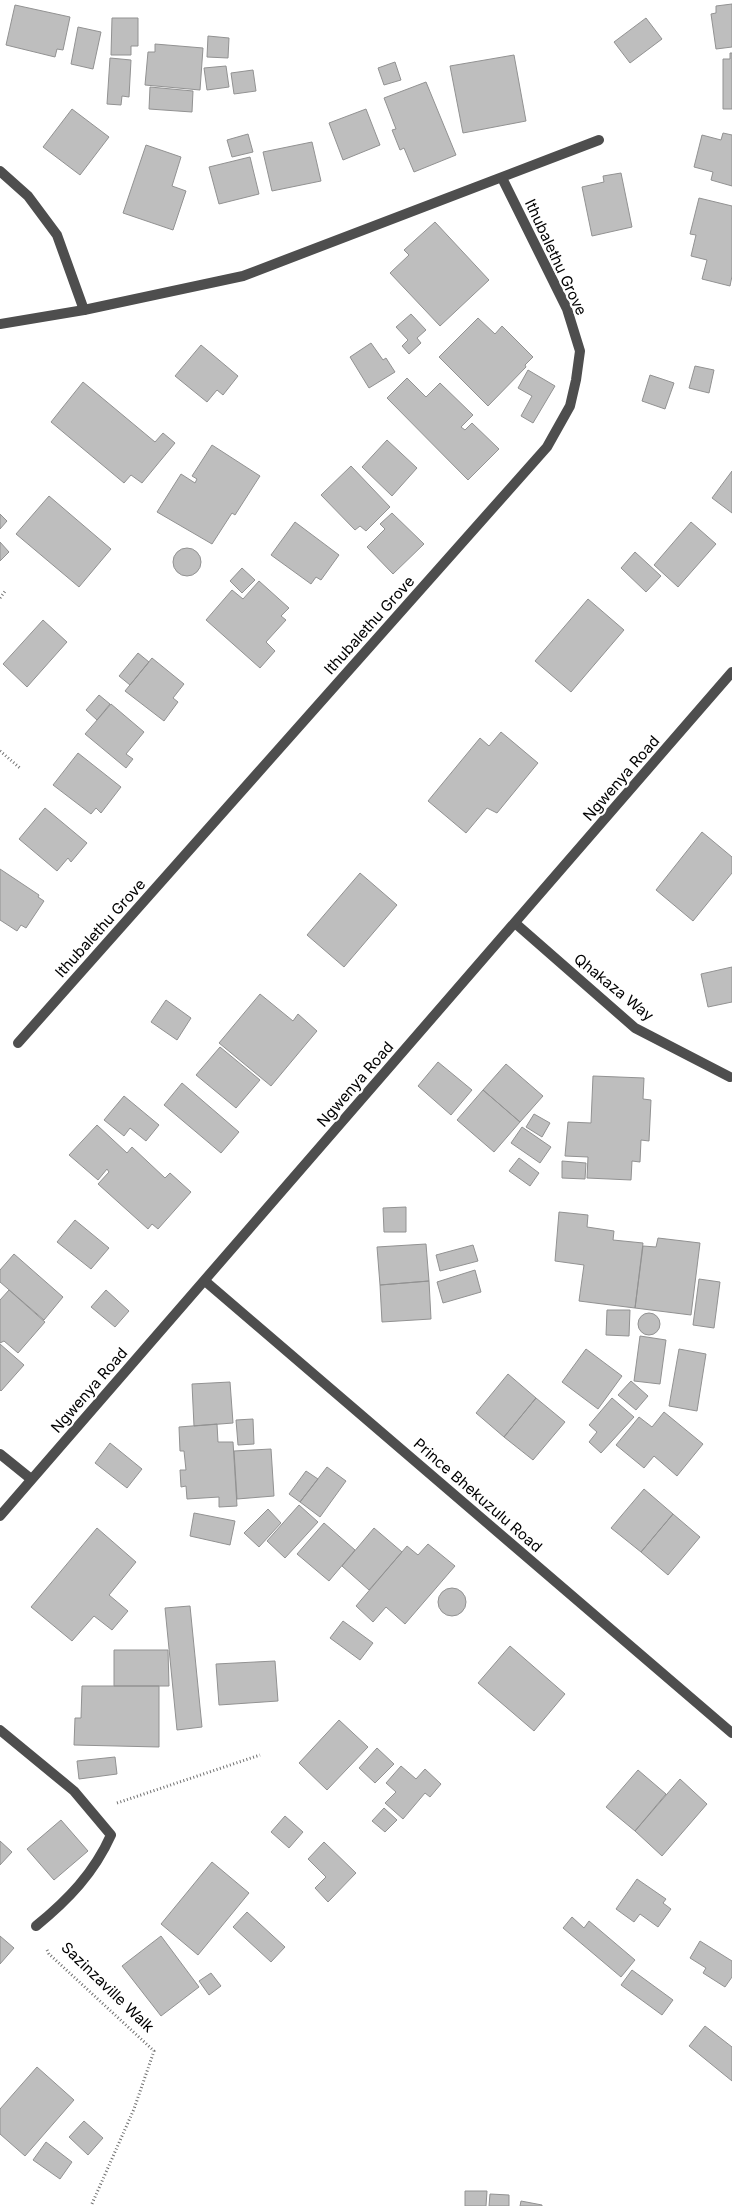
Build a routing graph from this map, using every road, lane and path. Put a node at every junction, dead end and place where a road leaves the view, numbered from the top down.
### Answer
1 (599, 140) dead end
2 (0, 171) edge
3 (502, 178) junction
4 (84, 310) junction
5 (0, 324) edge
6 (6, 590) dead end
7 (0, 598) edge
8 (732, 672) edge
9 (0, 751) edge
10 (20, 768) dead end
11 (515, 923) junction
12 (18, 1043) dead end
13 (730, 1077) dead end
14 (205, 1281) junction
15 (0, 1454) edge
16 (31, 1479) junction
17 (0, 1516) edge
18 (0, 1730) edge
19 (732, 1733) edge
20 (260, 1756) dead end
21 (92, 1811) junction
22 (36, 1926) joint
23 (91, 2206) edge

1 - 3 street
2 - 4 street
3 - 4 street
3 - 12 street, Ithubalethu Grove
4 - 5 street
6 - 7 path
8 - 11 street, Ngwenya Road
9 - 10 path
11 - 13 street, Qhakaza Way
11 - 14 street, Ngwenya Road
14 - 16 street, Ngwenya Road
14 - 19 street, Prince Bhekuzulu Road
15 - 16 street
16 - 17 street, Ngwenya Road
18 - 21 street
20 - 21 path
21 - 22 street
22 - 23 path, Sazinzaville Walk

